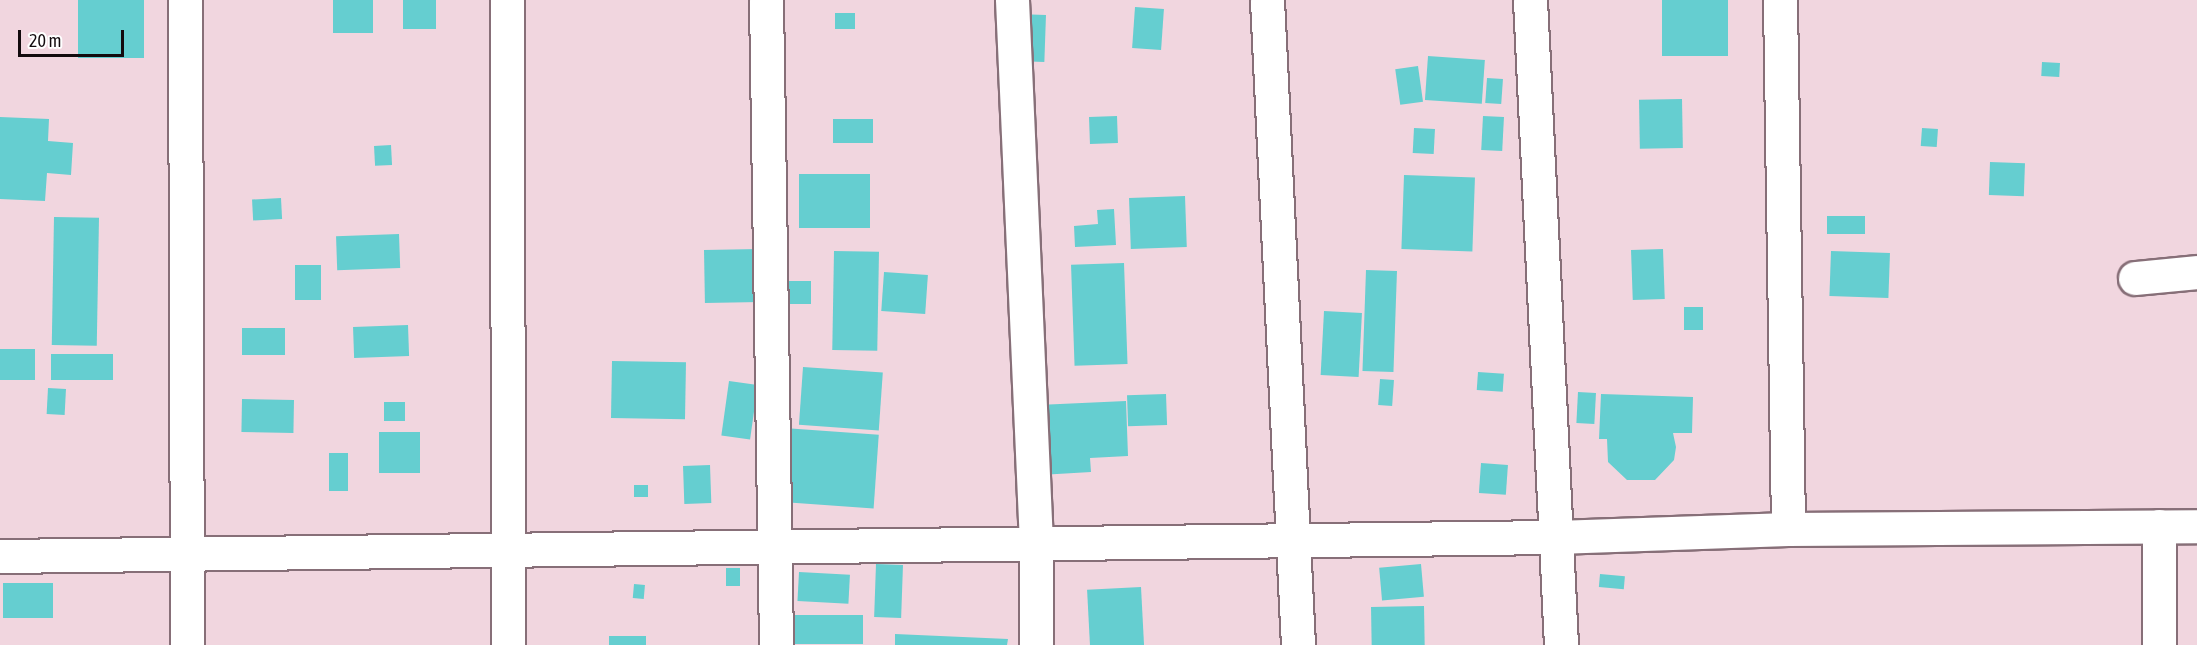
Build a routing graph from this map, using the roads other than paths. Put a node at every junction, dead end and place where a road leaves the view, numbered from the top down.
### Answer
1 (185, 0) edge
2 (507, 0) edge
3 (766, 0) edge
4 (1012, 0) edge
5 (1267, 0) edge
6 (1530, 0) edge
7 (1780, 0) edge
8 (2197, 273) edge
9 (2135, 278) dead end
10 (2159, 526) junction
11 (2197, 526) edge
12 (1788, 529) junction
13 (1556, 537) junction
14 (1295, 540) junction
15 (1036, 543) junction
16 (776, 547) junction
17 (508, 550) junction
18 (185, 554) junction
19 (0, 556) edge
20 (187, 645) edge
21 (508, 645) edge
22 (776, 645) edge
23 (1036, 645) edge
24 (1298, 645) edge
25 (1561, 645) edge
26 (2159, 645) edge

1 - 18 street
2 - 17 street
3 - 16 street
4 - 15 street
5 - 14 street
6 - 13 street
7 - 12 street
8 - 9 street
10 - 11 street
10 - 12 street
10 - 26 street
12 - 13 street
13 - 14 street
13 - 25 street
14 - 15 street
14 - 24 street
15 - 16 street
15 - 23 street
16 - 17 street
16 - 22 street
17 - 18 street
17 - 21 street
18 - 19 street
18 - 20 street

